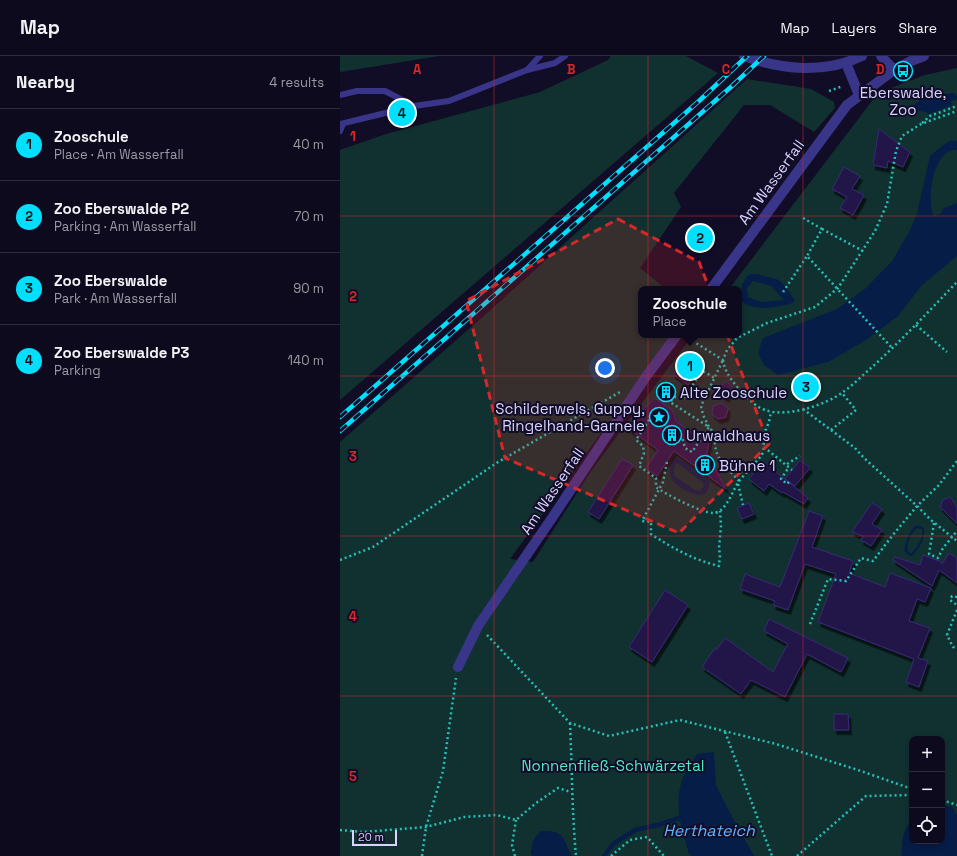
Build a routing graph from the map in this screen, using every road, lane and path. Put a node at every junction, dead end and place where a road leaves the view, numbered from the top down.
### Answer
1 (540, 56) edge
2 (565, 56) edge
3 (744, 56) edge
4 (862, 56) edge
5 (881, 56) edge
6 (924, 56) edge
7 (908, 59) edge
8 (846, 63) junction
9 (527, 70) junction
10 (894, 70) junction
11 (840, 87) dead end
12 (829, 91) dead end
13 (340, 94) edge
14 (859, 95) junction
15 (414, 106) junction
16 (957, 106) edge
17 (957, 111) edge
18 (342, 124) edge
19 (921, 124) junction
20 (340, 131) edge
21 (803, 218) dead end
22 (822, 229) junction
23 (863, 251) junction
24 (807, 256) junction
25 (957, 282) edge
26 (713, 286) edge
27 (838, 288) junction
28 (783, 292) dead end
29 (916, 325) junction
30 (742, 336) edge
31 (675, 338) edge
32 (689, 338) edge
33 (737, 338) edge
34 (893, 349) junction
35 (947, 352) dead end
36 (723, 360) junction
37 (715, 378) junction
38 (625, 389) dead end
39 (842, 393) junction
40 (803, 409) junction
41 (771, 412) junction
42 (709, 427) junction
43 (831, 430) junction
44 (764, 447) junction
45 (800, 456) dead end
46 (957, 461) edge
47 (667, 462) dead end
48 (788, 466) junction
49 (792, 470) dead end
50 (738, 482) junction
51 (789, 482) dead end
52 (659, 489) junction
53 (743, 505) dead end
54 (917, 506) junction
55 (720, 511) junction
56 (934, 523) junction
57 (957, 531) edge
58 (952, 536) junction
59 (957, 541) edge
60 (340, 560) edge
61 (957, 597) edge
62 (957, 605) edge
63 (957, 610) edge
64 (810, 624) dead end
65 (478, 626) junction
66 (957, 648) edge
67 (458, 667) joint
68 (570, 724) junction
69 (725, 731) junction
70 (909, 788) edge
71 (571, 792) junction
72 (909, 795) edge
73 (945, 801) edge
74 (957, 805) edge
75 (516, 820) junction
76 (426, 827) junction
77 (340, 830) edge
78 (422, 856) edge
79 (515, 856) edge
80 (576, 856) edge
81 (611, 856) edge
82 (664, 856) edge
83 (772, 856) edge
84 (797, 856) edge

1 - 9 lane
2 - 9 lane
3 - 8 street
4 - 8 street
5 - 10 street
6 - 7 street, Am Wasserfall
7 - 10 street, Am Wasserfall
8 - 14 street
9 - 15 lane
10 - 14 street, Am Wasserfall
11 - 12 path
13 - 15 lane
14 - 26 street, Am Wasserfall
15 - 18 lane
16 - 19 path
17 - 19 path
18 - 20 lane
19 - 23 path
21 - 22 path
22 - 23 path
22 - 24 path
23 - 27 path
24 - 27 path
24 - 28 path
25 - 29 path
27 - 30 path
27 - 34 path
29 - 34 path
29 - 35 path
31 - 65 street, Am Wasserfall
32 - 36 path
33 - 36 path
34 - 39 path
36 - 37 path
36 - 41 path
37 - 42 path
37 - 42 path
38 - 60 path
39 - 40 path
39 - 43 path
40 - 41 path
40 - 43 path
41 - 44 path
42 - 50 path
42 - 52 path
43 - 54 path
44 - 48 path
44 - 50 path
45 - 48 path
46 - 54 path
47 - 52 path
48 - 49 path
48 - 51 path
50 - 53 path
50 - 55 path
52 - 55 path
52 - 55 path
54 - 56 path
54 - 64 path
56 - 58 path
56 - 58 path
57 - 58 path
58 - 59 path
61 - 62 path
63 - 66 path
65 - 67 street, Am Wasserfall
65 - 68 path
67 - 76 path
68 - 69 path
68 - 71 path
69 - 70 path
69 - 83 path
71 - 75 path
71 - 80 path
72 - 84 path
73 - 74 path
75 - 76 path
75 - 79 path
76 - 77 path
76 - 78 path
81 - 82 path

